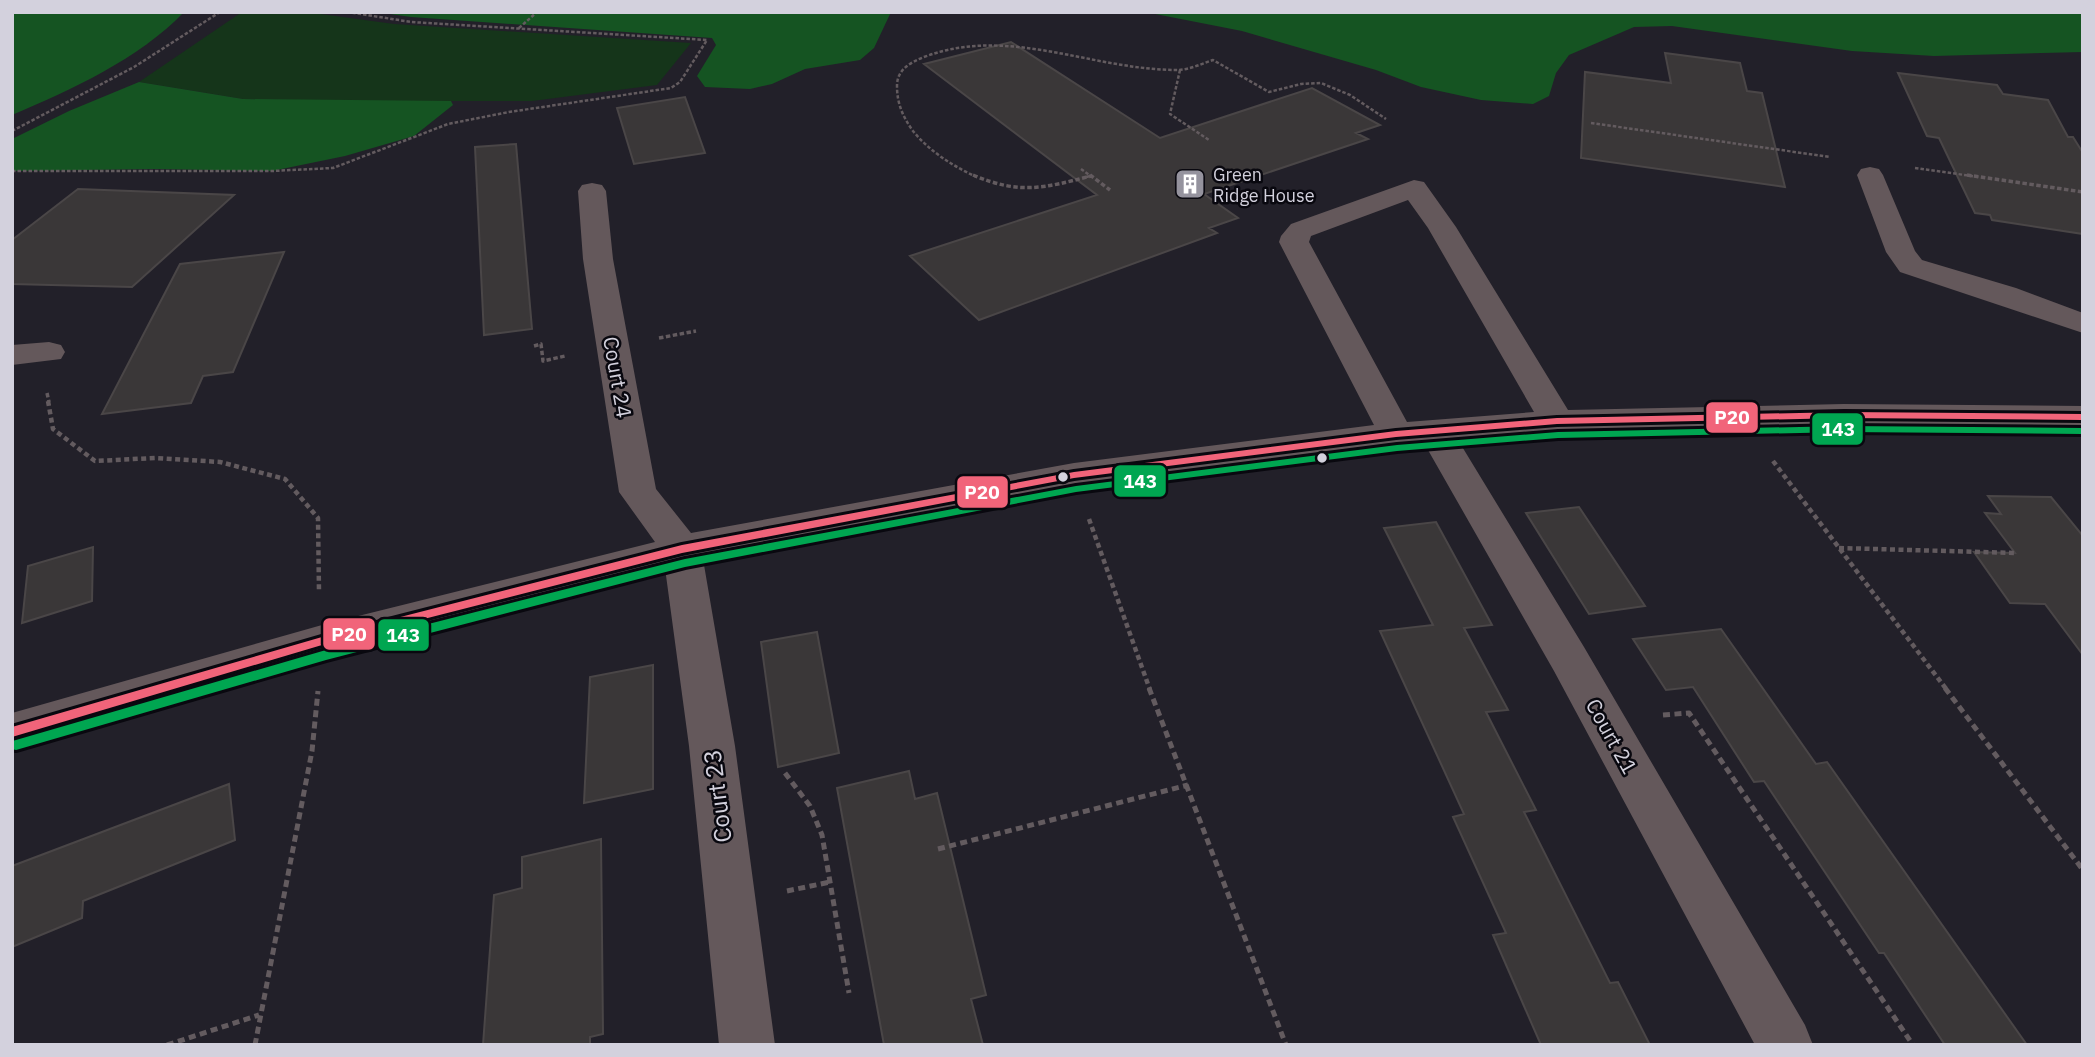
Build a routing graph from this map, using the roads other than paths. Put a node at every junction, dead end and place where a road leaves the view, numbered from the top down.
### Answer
1 (1870, 175) dead end
2 (592, 191) dead end
3 (2083, 324) edge
4 (49, 352) road end
5 (12, 355) edge
6 (1557, 421) junction
7 (2078, 423) edge
8 (1415, 432) junction
9 (682, 549) junction
10 (12, 732) edge
11 (747, 1045) edge
12 (1785, 1045) edge

1 - 3 street
2 - 9 street, Court 24
4 - 5 street
6 - 7 street
6 - 8 street
6 - 8 street, Court 21
8 - 9 street
8 - 12 street, Court 21
9 - 10 street
9 - 11 street, Court 23

